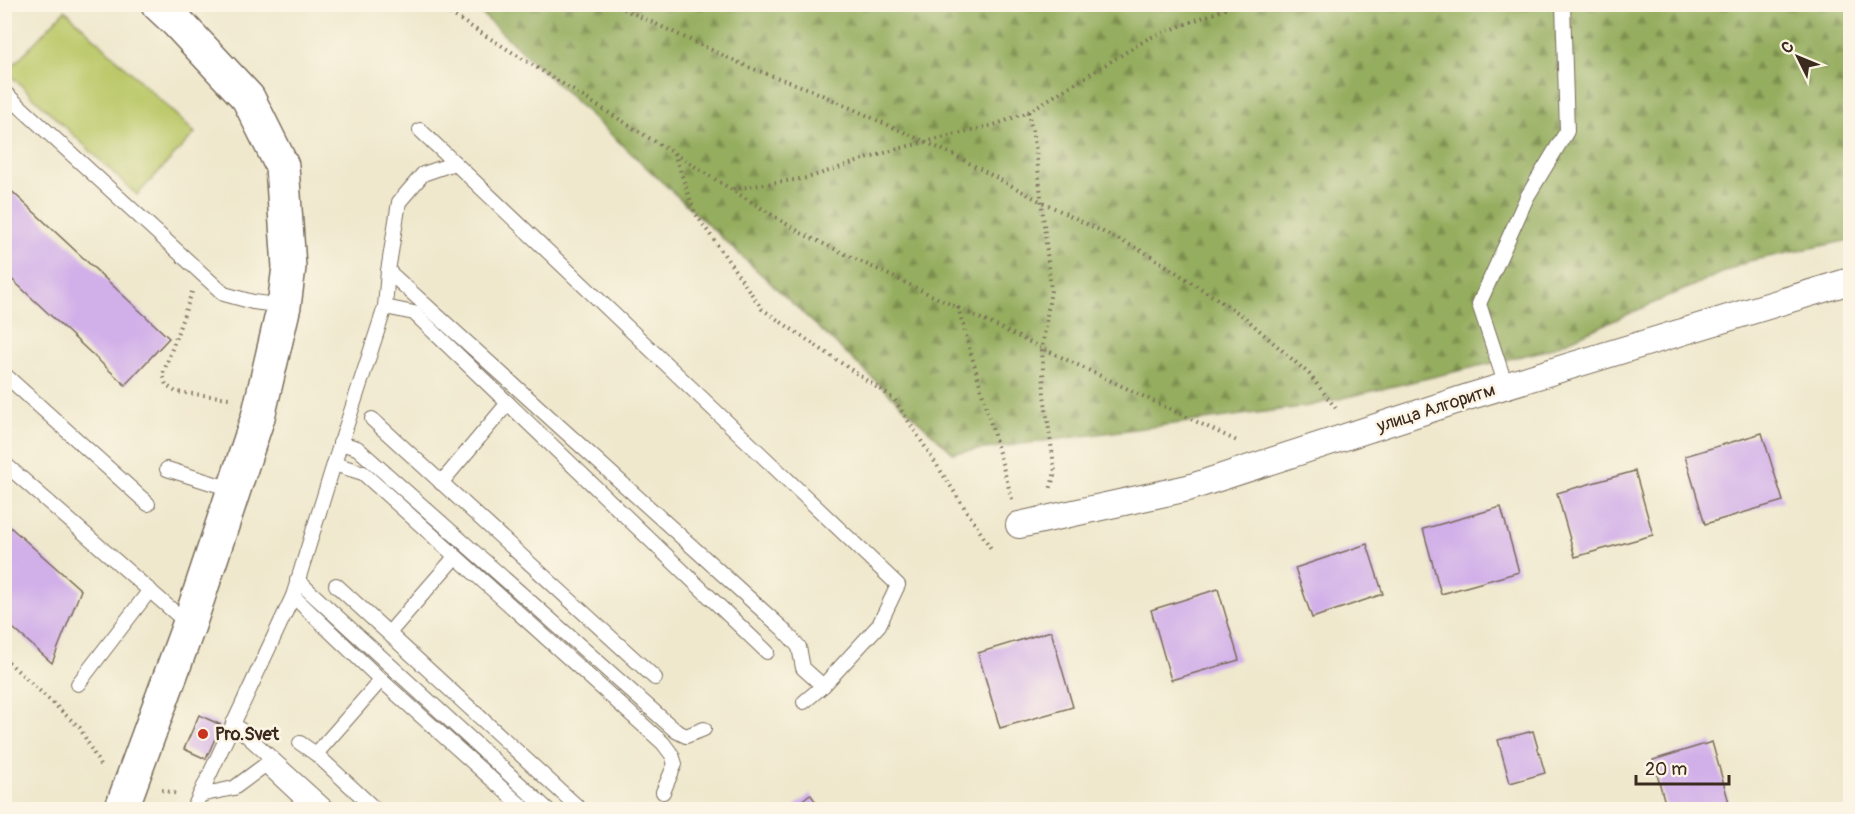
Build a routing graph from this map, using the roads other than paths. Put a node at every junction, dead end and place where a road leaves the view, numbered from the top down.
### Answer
1 (158, 4) edge
2 (1563, 4) edge
3 (4, 92) edge
4 (420, 130) dead end
5 (455, 163) junction
6 (388, 271) junction
7 (1851, 281) edge
8 (284, 306) junction
9 (386, 307) junction
10 (6, 378) edge
11 (1506, 386) junction
12 (508, 403) junction
13 (372, 419) dead end
14 (340, 443) junction
15 (4, 463) edge
16 (334, 464) junction
17 (167, 469) dead end
18 (441, 483) junction
19 (234, 490) junction
20 (148, 504) dead end
21 (1031, 523) road end
22 (455, 557) junction
23 (297, 580) junction
24 (336, 585) dead end
25 (150, 590) junction
26 (293, 596) junction
27 (189, 625) junction
28 (389, 633) junction
29 (767, 652) dead end
30 (655, 678) dead end
31 (381, 680) junction
32 (78, 684) dead end
33 (823, 686) junction
34 (804, 702) dead end
35 (233, 723) junction
36 (704, 729) dead end
37 (300, 743) dead end
38 (316, 754) junction
39 (663, 792) dead end
40 (200, 795) junction
41 (123, 809) edge
42 (193, 810) edge
43 (313, 810) edge
44 (329, 810) edge
45 (376, 810) edge
46 (526, 810) edge
47 (548, 810) edge
48 (581, 810) edge

1 - 8 street
2 - 11 lane
3 - 8 lane
4 - 5 lane
5 - 6 lane
5 - 33 lane
6 - 9 lane
6 - 33 lane
7 - 11 street, улица Алгоритм
8 - 19 street
9 - 12 lane
9 - 14 lane
10 - 20 lane
11 - 21 street, улица Алгоритм
12 - 18 lane
12 - 29 lane
13 - 18 lane
14 - 16 lane
14 - 36 lane
15 - 25 lane
16 - 22 lane
16 - 23 lane
17 - 19 lane
18 - 30 lane
19 - 27 street
22 - 28 lane
22 - 39 lane
23 - 26 lane
23 - 47 lane
24 - 28 lane
25 - 27 lane
25 - 32 lane
26 - 31 lane
26 - 35 lane
27 - 41 street
28 - 48 lane
31 - 38 lane
31 - 46 lane
33 - 34 lane
35 - 40 lane
35 - 44 lane
37 - 38 lane
38 - 45 lane
40 - 42 lane
40 - 43 lane

